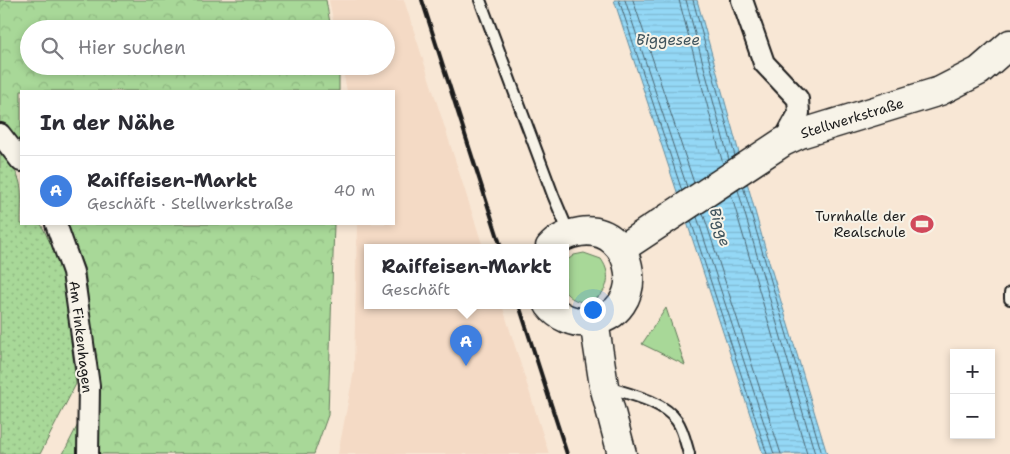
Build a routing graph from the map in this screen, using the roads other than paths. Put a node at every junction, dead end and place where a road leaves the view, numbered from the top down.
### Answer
1 (480, 0) edge
2 (742, 0) edge
3 (1010, 44) edge
4 (0, 134) edge
5 (780, 144) junction
6 (20, 160) edge
7 (56, 225) edge
8 (560, 240) edge
9 (621, 249) junction
10 (1010, 293) edge
11 (1010, 299) edge
12 (552, 309) edge
13 (594, 321) junction
14 (604, 386) junction
15 (88, 454) edge
16 (622, 454) edge
17 (689, 454) edge

1 - 8 lane
2 - 5 street
3 - 5 main road, Stellwerkstraße
4 - 6 street
5 - 9 main road, Stellwerkstraße
7 - 15 street, Am Finkenhagen
8 - 9 main road
9 - 13 main road
10 - 11 lane
12 - 13 main road
13 - 14 main road
14 - 16 main road
14 - 17 lane

